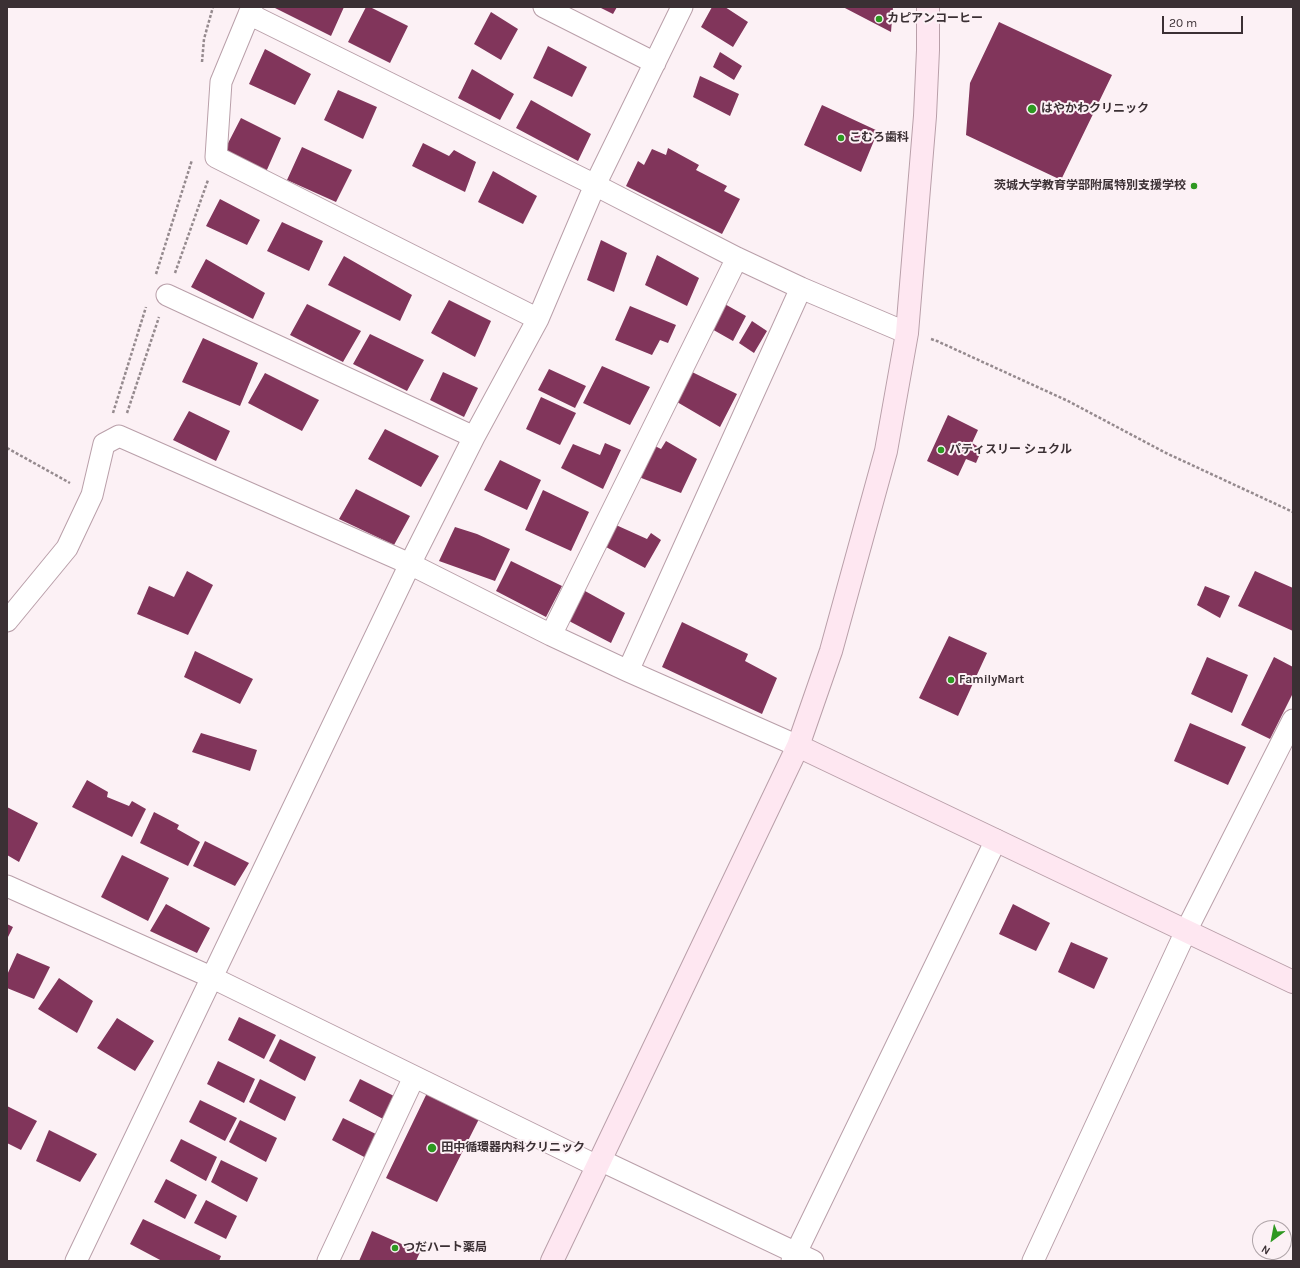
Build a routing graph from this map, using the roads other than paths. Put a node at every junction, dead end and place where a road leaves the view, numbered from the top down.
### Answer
1 (544, 7) edge
2 (682, 7) edge
3 (928, 7) edge
4 (251, 10) edge
5 (655, 63) junction
6 (595, 185) junction
7 (737, 258) junction
8 (801, 288) junction
9 (158, 297) road end
10 (538, 318) junction
11 (907, 333) junction
12 (474, 437) junction
13 (410, 564) junction
14 (7, 621) edge
15 (551, 635) junction
16 (628, 671) junction
17 (1293, 720) edge
18 (798, 746) junction
19 (996, 840) junction
20 (7, 886) edge
21 (1186, 931) junction
22 (211, 977) junction
23 (1293, 982) edge
24 (414, 1077) junction
25 (599, 1163) junction
26 (800, 1258) edge
27 (76, 1261) edge
28 (328, 1261) edge
29 (552, 1261) edge
30 (1033, 1261) edge

1 - 5 street
2 - 5 street
3 - 11 street
4 - 6 street
4 - 10 street
5 - 6 street
6 - 7 street
6 - 10 street
7 - 8 street
7 - 15 street
8 - 11 street
8 - 16 street
9 - 12 street
10 - 12 street
11 - 18 street
12 - 13 street
13 - 14 street
13 - 15 street
13 - 22 street
15 - 16 street
16 - 18 street
17 - 21 street
18 - 19 street
18 - 25 street
19 - 21 street
19 - 26 street
20 - 22 street
21 - 23 street
21 - 30 street
22 - 24 street
22 - 27 street
24 - 25 street
24 - 28 street
25 - 26 street
25 - 29 street

